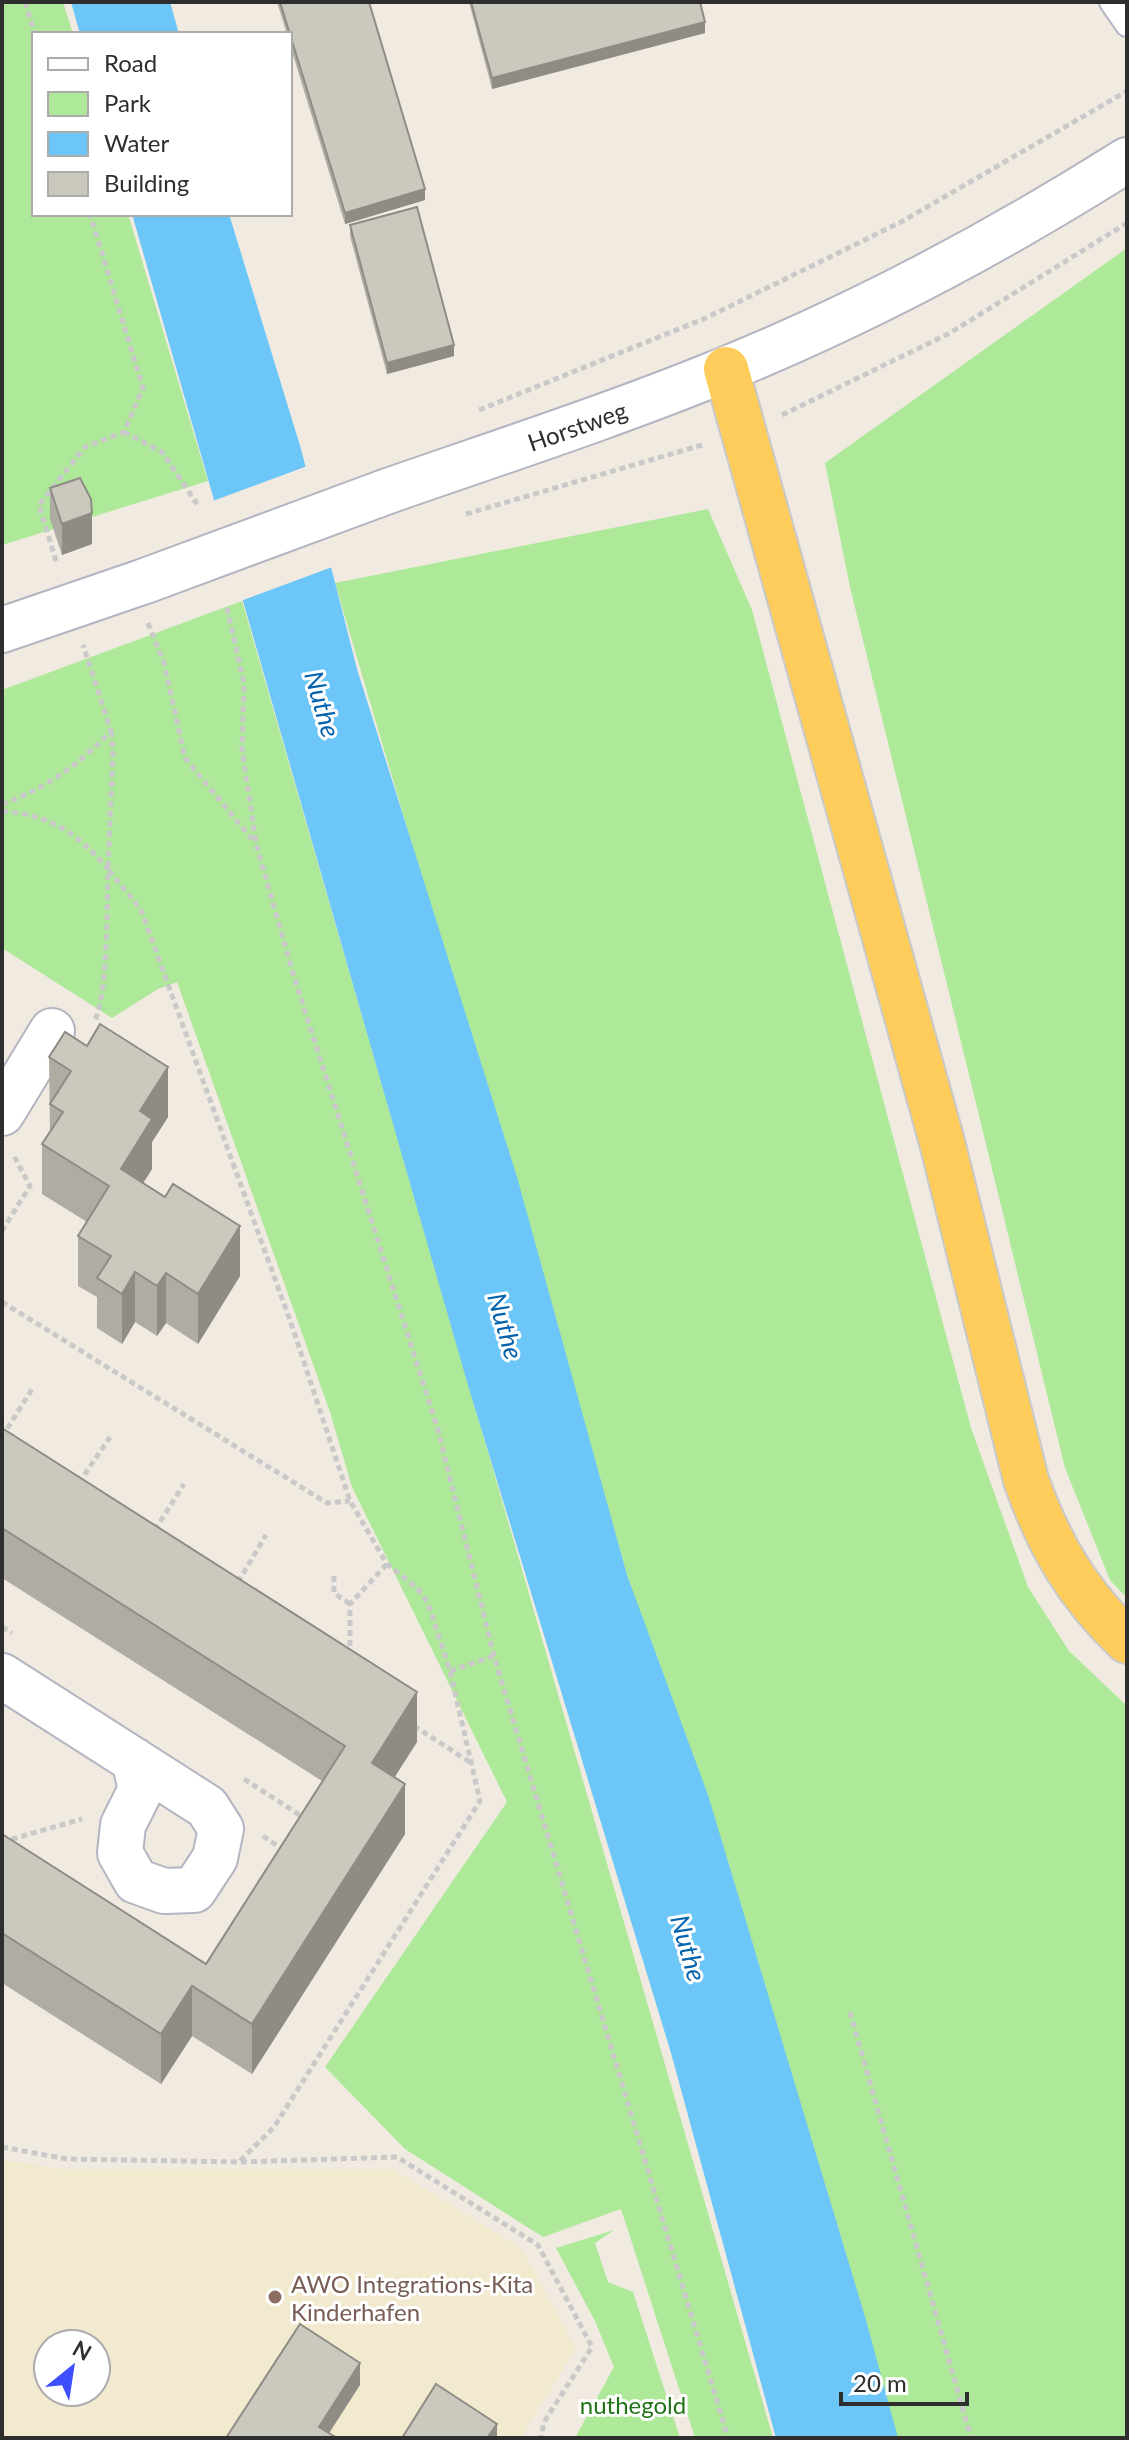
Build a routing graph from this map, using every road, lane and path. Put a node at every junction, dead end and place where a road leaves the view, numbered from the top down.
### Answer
1 (25, 2) edge
2 (1111, 2) edge
3 (1127, 25) edge
4 (34, 32) edge
5 (1127, 91) edge
6 (1127, 160) edge
7 (91, 216) edge
8 (726, 369) junction
9 (466, 415) dead end
10 (124, 432) junction
11 (197, 504) dead end
12 (56, 561) dead end
13 (146, 601) junction
14 (227, 608) dead end
15 (2, 630) edge
16 (82, 642) dead end
17 (111, 731) junction
18 (2, 804) edge
19 (2, 811) edge
20 (256, 843) junction
21 (108, 869) junction
22 (97, 1016) dead end
23 (52, 1031) dead end
24 (2, 1113) edge
25 (2, 1302) edge
26 (32, 1389) dead end
27 (2, 1437) edge
28 (110, 1437) dead end
29 (184, 1484) dead end
30 (74, 1490) edge
31 (350, 1501) junction
32 (266, 1535) dead end
33 (148, 1540) edge
34 (387, 1564) junction
35 (334, 1576) dead end
36 (231, 1593) edge
37 (350, 1604) junction
38 (1127, 1641) edge
39 (494, 1656) junction
40 (350, 1659) edge
41 (450, 1671) junction
42 (2, 1676) edge
43 (412, 1725) edge
44 (134, 1760) junction
45 (473, 1764) junction
46 (133, 1805) junction
47 (2, 1842) edge
48 (850, 2012) dead end
49 (2, 2147) edge
50 (239, 2162) junction
51 (541, 2438) edge
52 (728, 2438) edge
53 (971, 2438) edge

1 - 4 path
2 - 3 lane
5 - 9 path
6 - 8 street, Horstweg
7 - 10 path
8 - 13 street, Horstweg, bridge
8 - 38 highway
10 - 11 path
10 - 12 path
13 - 15 street, Horstweg
13 - 20 path
14 - 20 path
16 - 17 path
17 - 18 path
17 - 21 path
19 - 21 path
20 - 39 path
21 - 22 path
21 - 31 path
23 - 24 street
25 - 31 path
26 - 27 path
28 - 30 path
29 - 33 path
31 - 34 path
32 - 36 path
34 - 37 path
34 - 41 path
35 - 37 path
37 - 40 path
39 - 41 path
39 - 52 path
41 - 45 path
42 - 44 street
43 - 45 path
44 - 46 street
44 - 46 street
45 - 50 path
46 - 47 path
48 - 53 path
49 - 50 path
50 - 51 path

